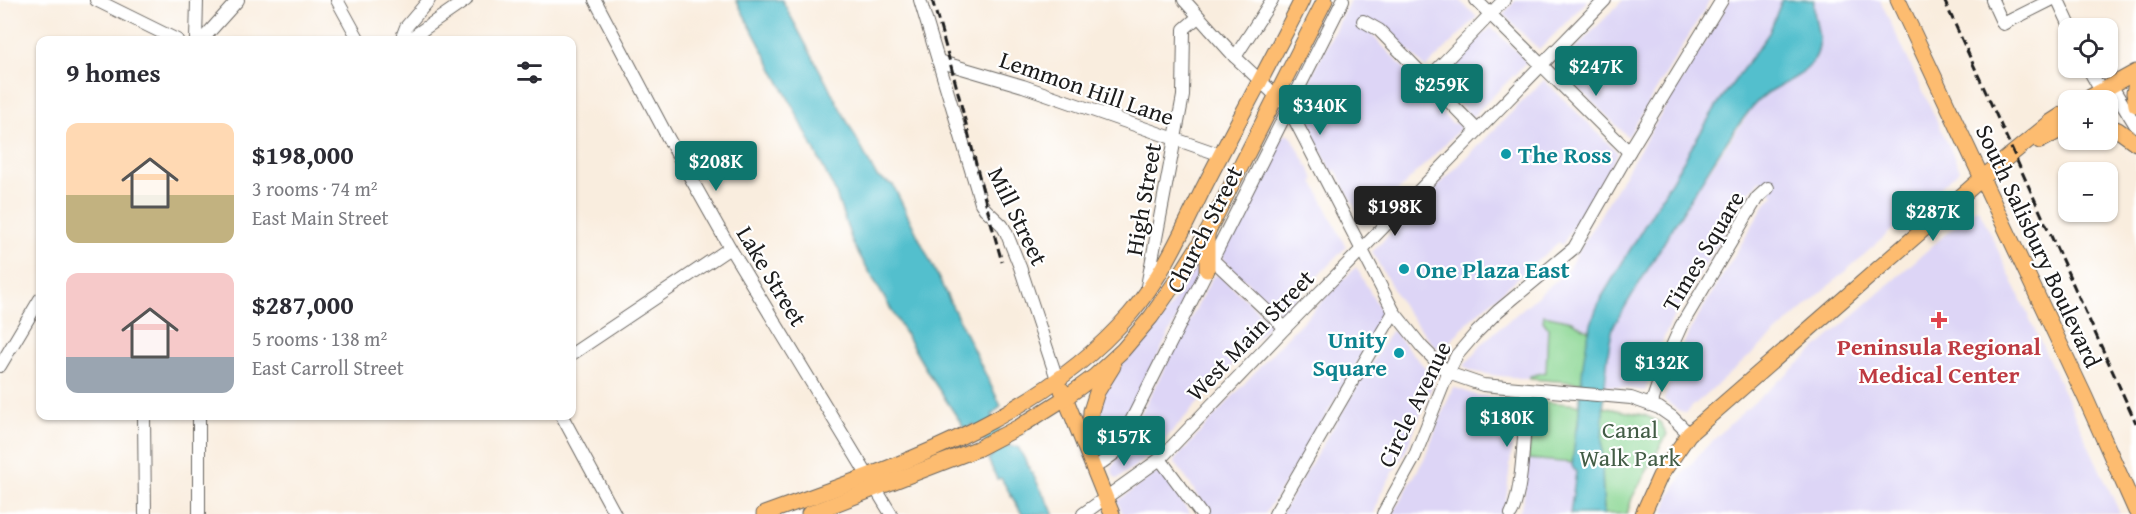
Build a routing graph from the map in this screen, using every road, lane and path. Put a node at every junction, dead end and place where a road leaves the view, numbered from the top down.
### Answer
1 (96, 0) edge
2 (197, 0) edge
3 (238, 0) edge
4 (337, 0) edge
5 (429, 0) edge
6 (466, 0) edge
7 (596, 0) edge
8 (920, 0) edge
9 (1184, 0) edge
10 (1272, 0) edge
11 (1302, 0) edge
12 (1325, 0) edge
13 (1342, 0) edge
14 (1476, 0) edge
15 (1504, 0) edge
16 (1605, 0) edge
17 (1722, 0) edge
18 (1898, 0) edge
19 (1992, 0) edge
20 (2051, 0) edge
21 (2058, 0) edge
22 (1490, 14) junction
23 (1198, 17) junction
24 (2066, 18) edge
25 (1363, 21) dead end
26 (169, 36) edge
27 (196, 36) edge
28 (206, 36) edge
29 (357, 36) edge
30 (402, 36) edge
31 (414, 36) edge
32 (1235, 57) junction
33 (938, 61) junction
34 (1542, 63) junction
35 (2136, 72) edge
36 (2097, 78) edge
37 (1428, 79) junction
38 (1260, 82) junction
39 (2136, 83) edge
40 (2106, 88) junction
41 (2102, 90) edge
42 (1276, 95) junction
43 (2136, 105) edge
44 (1288, 107) junction
45 (2058, 118) edge
46 (2136, 126) edge
47 (1478, 130) junction
48 (2058, 130) edge
49 (2118, 130) edge
50 (1175, 140) junction
51 (2136, 143) edge
52 (2022, 145) junction
53 (1629, 152) junction
54 (1221, 155) junction
55 (1981, 179) junction
56 (1768, 188) dead end
57 (1208, 231) junction
58 (730, 248) junction
59 (1361, 251) junction
60 (1210, 265) junction
61 (1145, 293) junction
62 (36, 306) edge
63 (1394, 312) junction
64 (1285, 328) junction
65 (1122, 350) junction
66 (576, 351) edge
67 (0, 366) edge
68 (1448, 373) junction
69 (1057, 379) junction
70 (1527, 390) junction
71 (1065, 398) junction
72 (1651, 405) junction
73 (144, 420) edge
74 (199, 420) edge
75 (564, 420) edge
76 (1689, 434) junction
77 (1160, 459) junction
78 (1091, 464) junction
79 (873, 482) junction
80 (1106, 498) junction
81 (2136, 511) edge
82 (145, 514) edge
83 (199, 514) edge
84 (615, 514) edge
85 (764, 514) edge
86 (809, 514) edge
87 (891, 514) edge
88 (1083, 514) edge
89 (1112, 514) edge
90 (1201, 514) edge
91 (1275, 514) edge
92 (1383, 514) edge
93 (1511, 514) edge
94 (1643, 514) edge

1 - 26 street
2 - 27 street
3 - 28 street
4 - 29 street
5 - 30 street
6 - 31 street
7 - 58 street, Lake Street
8 - 33 street, Mill Street
9 - 23 street
10 - 32 street
11 - 38 main road
12 - 42 main road
13 - 44 street, Church Street
14 - 22 street
15 - 22 street
16 - 34 street, West Main Street
17 - 53 street
18 - 55 main road, South Salisbury Boulevard
19 - 20 street
21 - 24 street
22 - 34 street
22 - 37 street
23 - 32 street
23 - 50 street, High Street
25 - 37 street
32 - 38 street
33 - 50 street, Lemmon Hill Lane
33 - 69 street, Mill Street
34 - 47 street, West Main Street
34 - 53 street
35 - 40 main road
36 - 40 street
37 - 47 street
38 - 42 street
38 - 54 main road
39 - 43 main road
40 - 41 main road
40 - 46 street
42 - 44 street
42 - 57 main road
44 - 59 street
44 - 60 street, Church Street
45 - 52 main road
47 - 59 street, West Main Street
48 - 52 main road
49 - 51 main road
50 - 54 street, Lemmon Hill Lane
50 - 61 street, High Street
52 - 55 main road
53 - 68 street, Circle Avenue
54 - 61 main road
55 - 76 main road
55 - 81 main road, South Salisbury Boulevard
56 - 72 street, Times Square
57 - 60 main road
57 - 65 main road
58 - 66 street
58 - 79 street, Lake Street
59 - 63 street
59 - 64 street, West Main Street
60 - 64 street
60 - 78 street, Church Street
61 - 69 main road
62 - 67 street
63 - 68 street
63 - 91 street
64 - 77 street, West Main Street
65 - 71 main road
65 - 78 main road
68 - 70 street
68 - 92 street, Circle Avenue
69 - 71 main road, Mill Street
69 - 79 main road
70 - 72 street
70 - 93 street
71 - 78 main road, Mill Street
71 - 79 main road
72 - 76 street
73 - 82 street
74 - 83 street
75 - 84 street
76 - 94 main road
77 - 80 street, West Main Street
77 - 90 street
78 - 80 main road, Mill Street
79 - 85 main road
79 - 86 main road
79 - 87 street, Lake Street
80 - 88 street, West Main Street
80 - 89 main road, Mill Street

